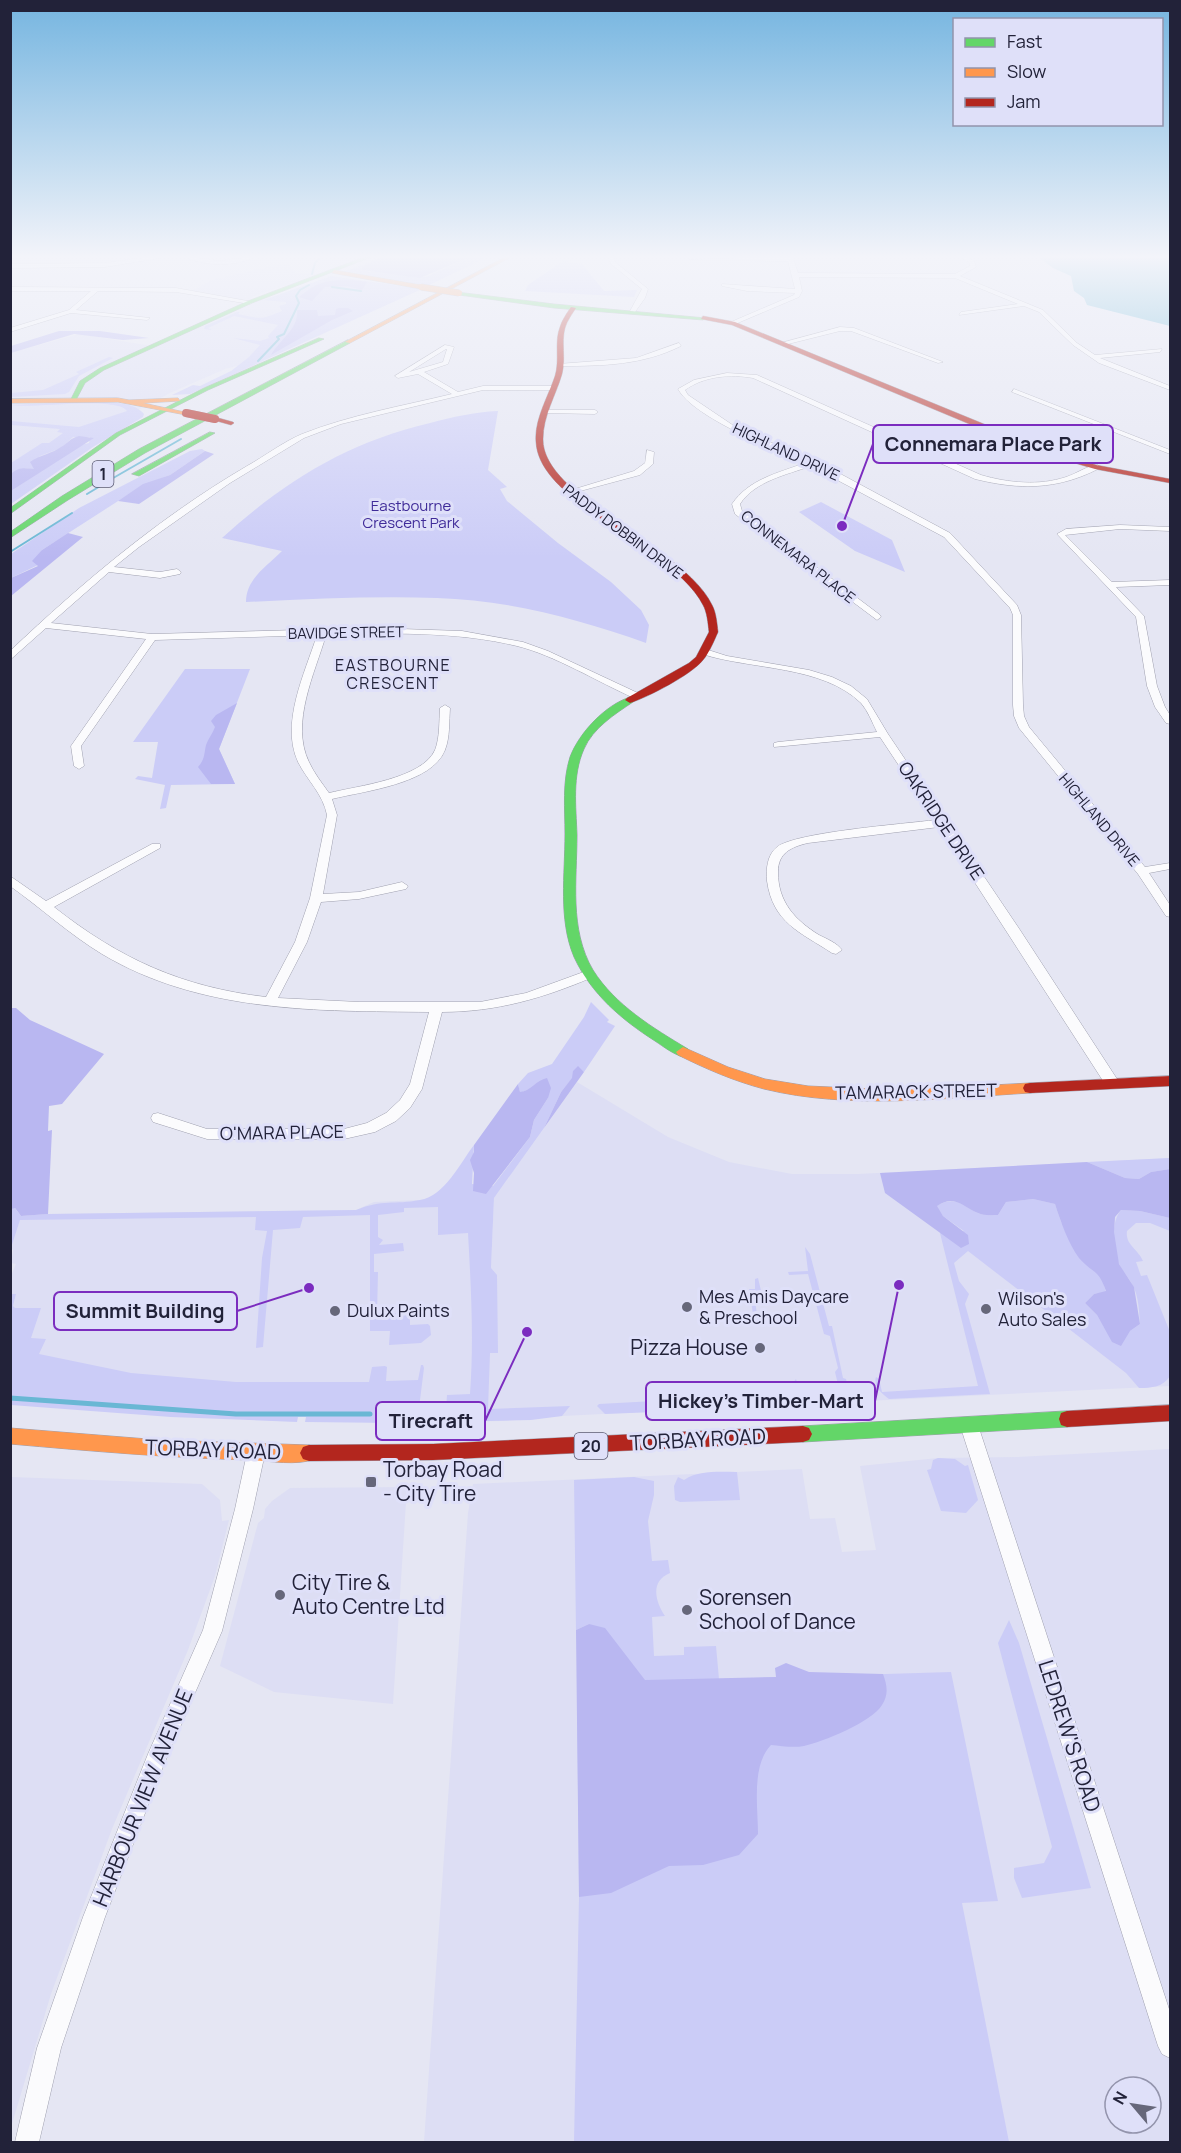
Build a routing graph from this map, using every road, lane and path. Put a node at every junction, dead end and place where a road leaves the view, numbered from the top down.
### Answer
1 (131, 356) edge
2 (281, 356) edge
3 (307, 356) edge
4 (321, 356) edge
5 (343, 356) edge
6 (430, 356) edge
7 (448, 356) edge
8 (561, 356) edge
9 (647, 356) edge
10 (816, 356) edge
11 (924, 356) edge
12 (1099, 356) edge
13 (1094, 357) joint
14 (939, 362) dead end
15 (561, 364) junction
16 (324, 370) dead end
17 (419, 372) junction
18 (555, 388) junction
19 (1170, 388) edge
20 (1014, 391) dead end
21 (457, 394) junction
22 (190, 397) junction
23 (74, 399) junction
24 (10, 400) edge
25 (132, 401) junction
26 (170, 409) junction
27 (548, 412) junction
28 (595, 412) dead end
29 (142, 422) junction
30 (650, 452) dead end
31 (1170, 452) edge
32 (812, 463) junction
33 (1095, 467) junction
34 (127, 479) dead end
35 (1170, 481) edge
36 (569, 492) junction
37 (88, 500) dead end
38 (10, 512) edge
39 (10, 522) edge
40 (1170, 529) edge
41 (10, 536) edge
42 (10, 545) edge
43 (107, 569) junction
44 (177, 572) dead end
45 (1170, 582) edge
46 (1111, 585) junction
47 (877, 617) dead end
48 (44, 625) junction
49 (322, 633) junction
50 (152, 637) junction
51 (705, 652) junction
52 (10, 657) edge
53 (637, 696) junction
54 (445, 708) dead end
55 (1170, 721) edge
56 (883, 734) junction
57 (778, 745) dead end
58 (79, 766) dead end
59 (326, 797) junction
60 (941, 823) junction
61 (156, 846) dead end
62 (1170, 866) edge
63 (1142, 871) junction
64 (10, 880) edge
65 (402, 886) dead end
66 (316, 898) junction
67 (47, 906) junction
68 (1170, 913) edge
69 (836, 950) dead end
70 (589, 974) junction
71 (269, 1003) junction
72 (436, 1008) junction
73 (1164, 1081) edge
74 (1112, 1083) junction
75 (1170, 1089) edge
76 (158, 1118) dead end
77 (1170, 1413) edge
78 (969, 1425) junction
79 (10, 1436) edge
80 (256, 1453) junction
81 (1170, 2046) edge
82 (27, 2142) edge

1 - 23 main road
2 - 22 main road
3 - 39 main road, 1
4 - 41 main road, 1
5 - 16 main road
6 - 17 street
7 - 17 street
8 - 15 main road, PADDY DOBBIN DRIVE
9 - 15 street
10 - 33 main road
11 - 14 street
12 - 13 street
13 - 19 street
15 - 18 main road, PADDY DOBBIN DRIVE
17 - 21 street
18 - 21 street
18 - 27 main road, PADDY DOBBIN DRIVE
20 - 31 street
21 - 43 street
22 - 25 main road
22 - 26 main road
23 - 24 main road
23 - 25 main road
25 - 26 main road
25 - 29 main road
26 - 29 main road
26 - 34 main road, bridge
27 - 28 street
27 - 36 main road, PADDY DOBBIN DRIVE
29 - 38 main road
30 - 36 street
32 - 33 street, HIGHLAND DRIVE
32 - 47 street, CONNEMARA PLACE
32 - 63 street, HIGHLAND DRIVE
33 - 35 main road
36 - 51 main road, PADDY DOBBIN DRIVE
37 - 42 main road
40 - 46 street
43 - 44 street
43 - 48 street
45 - 46 street
46 - 55 street
48 - 50 street, BAVIDGE STREET
48 - 52 street
49 - 50 street, BAVIDGE STREET
49 - 53 street, BAVIDGE STREET
49 - 59 street
50 - 58 street
51 - 53 main road
51 - 56 street, OAKRIDGE DRIVE
53 - 70 main road
54 - 59 street
56 - 57 street
56 - 60 street, OAKRIDGE DRIVE
59 - 66 street
60 - 69 street
60 - 74 street, OAKRIDGE DRIVE
61 - 67 street
62 - 63 street
63 - 68 street, HIGHLAND DRIVE
64 - 67 street
65 - 66 street
66 - 71 street
67 - 71 street
70 - 72 street
70 - 74 main road, TAMARACK STREET
71 - 72 street
72 - 76 street, O'MARA PLACE
73 - 74 main road, TAMARACK STREET
73 - 75 main road
77 - 78 main road, TORBAY ROAD / 20
78 - 80 main road, TORBAY ROAD / 20
78 - 81 street, LEDREW'S ROAD
79 - 80 main road, TORBAY ROAD / 20
80 - 82 street, HARBOUR VIEW AVENUE

